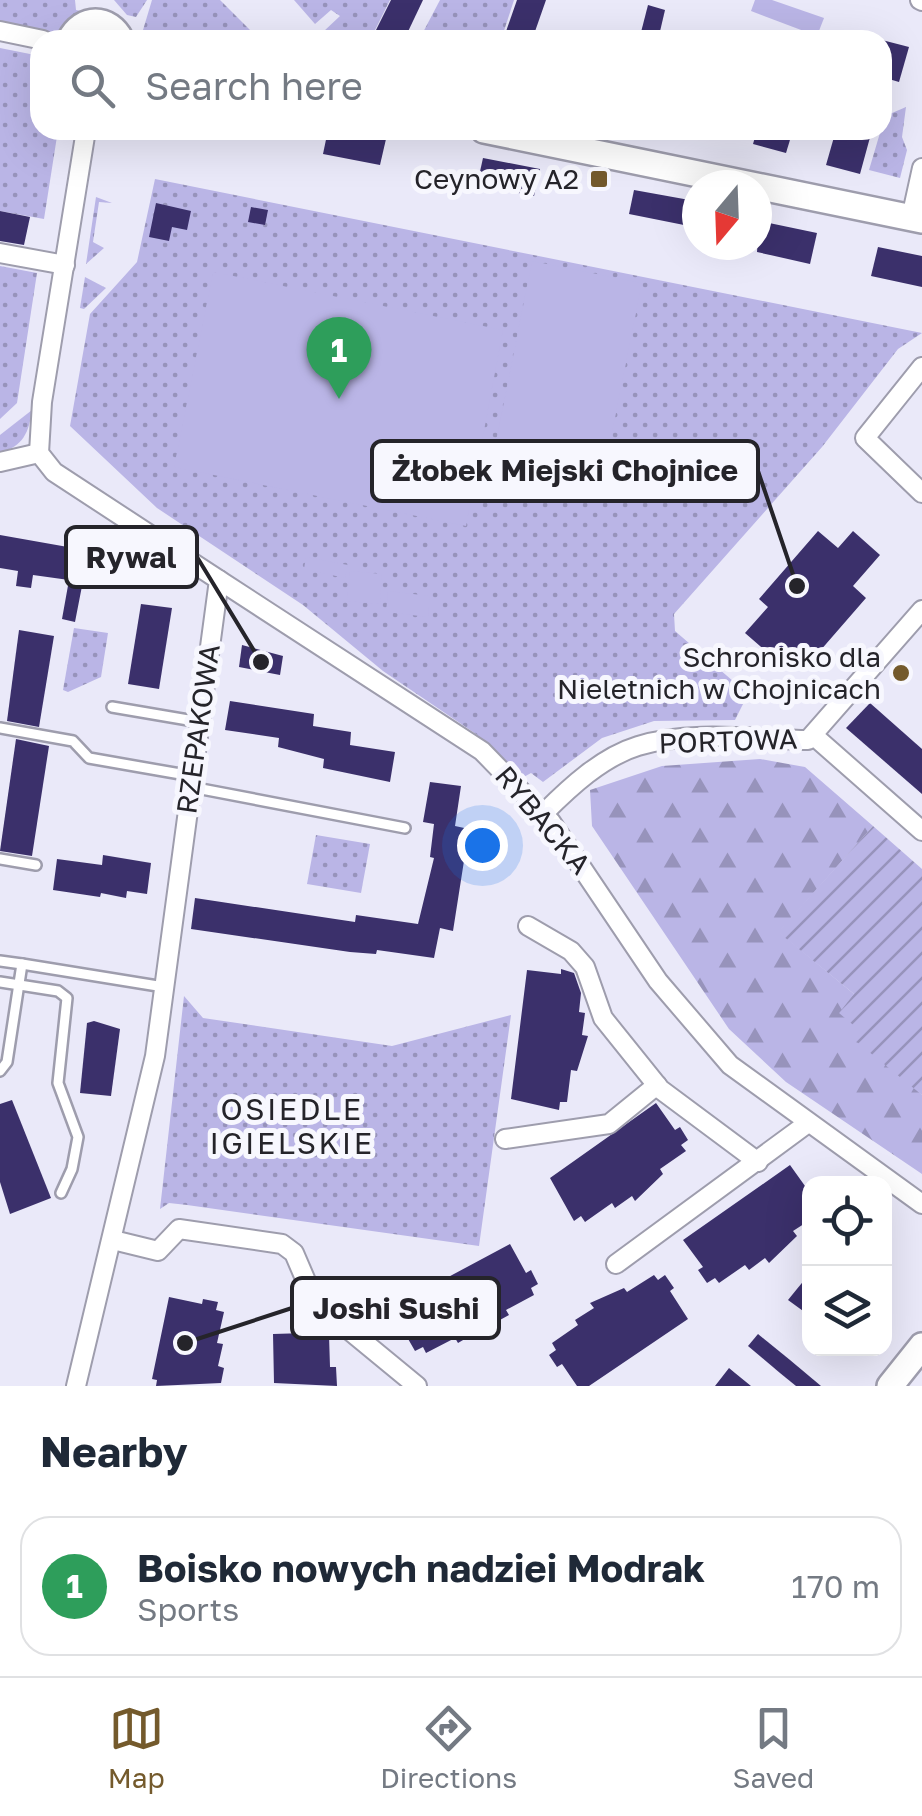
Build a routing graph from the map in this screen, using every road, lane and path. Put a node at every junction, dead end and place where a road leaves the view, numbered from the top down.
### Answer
1 (92, 10) edge
2 (76, 30) edge
3 (113, 30) edge
4 (0, 31) edge
5 (30, 37) edge
6 (85, 140) edge
7 (533, 140) edge
8 (922, 168) edge
9 (916, 219) edge
10 (0, 253) edge
11 (74, 267) junction
12 (922, 368) edge
13 (39, 453) junction
14 (0, 462) edge
15 (922, 493) edge
16 (219, 580) junction
17 (922, 610) edge
18 (112, 707) dead end
19 (200, 722) junction
20 (0, 728) edge
21 (814, 736) junction
22 (192, 781) junction
23 (544, 813) junction
24 (406, 828) dead end
25 (922, 832) edge
26 (0, 858) edge
27 (36, 865) dead end
28 (528, 926) dead end
29 (0, 961) edge
30 (22, 964) junction
31 (0, 982) edge
32 (18, 985) junction
33 (164, 987) junction
34 (0, 1071) edge
35 (657, 1086) junction
36 (808, 1123) junction
37 (505, 1139) dead end
38 (758, 1162) junction
39 (61, 1192) dead end
40 (922, 1204) edge
41 (113, 1240) junction
42 (616, 1264) dead end
43 (922, 1346) edge
44 (76, 1386) edge
45 (417, 1386) edge
46 (890, 1386) edge

1 - 2 street
1 - 3 street
4 - 5 street
6 - 11 street
7 - 9 street
8 - 9 street
10 - 11 street
11 - 13 street
12 - 15 street
13 - 14 street
13 - 16 street
16 - 19 street, RZEPAKOWA
16 - 23 street, RYBACKA
17 - 21 street, PORTOWA
18 - 19 lane
19 - 22 street, RZEPAKOWA
20 - 22 lane
21 - 23 street, PORTOWA
21 - 25 street, PORTOWA
22 - 24 lane
22 - 33 street, RZEPAKOWA
23 - 36 street, RYBACKA
26 - 27 lane
28 - 35 street
29 - 30 lane
30 - 32 lane
30 - 33 lane
31 - 32 lane
32 - 34 lane
32 - 39 lane
33 - 41 street, RZEPAKOWA
35 - 37 street
35 - 38 street
36 - 38 street
36 - 40 street, RYBACKA
38 - 42 street
41 - 44 street, RZEPAKOWA
41 - 45 street
43 - 46 street

